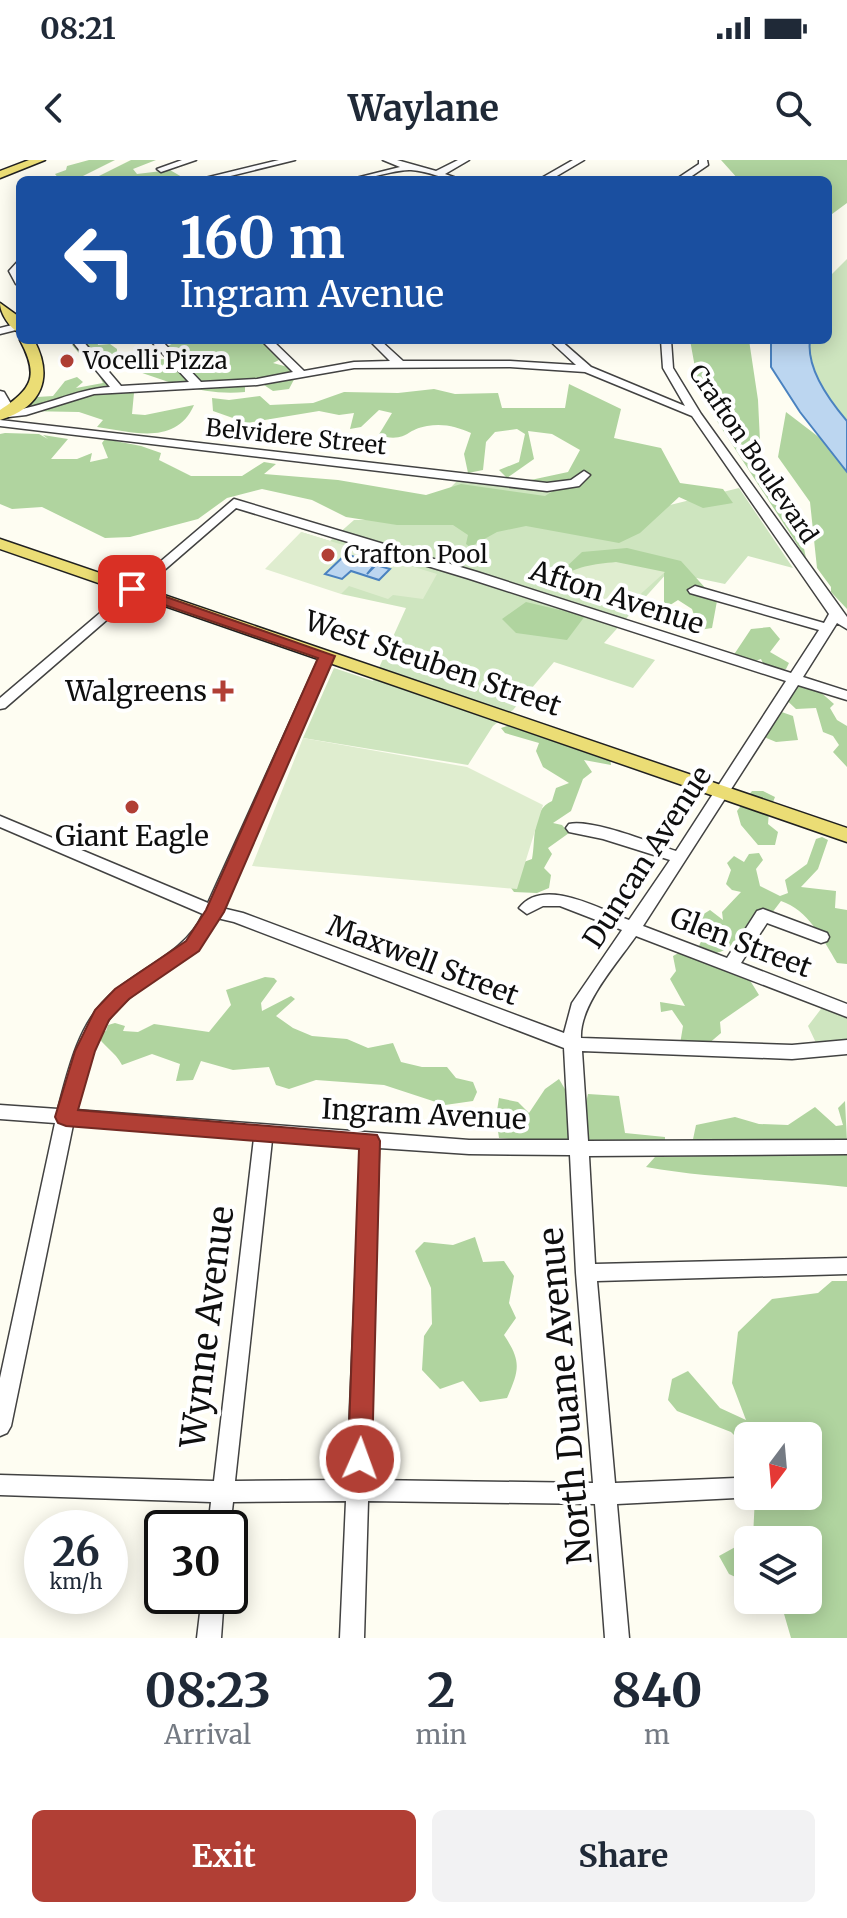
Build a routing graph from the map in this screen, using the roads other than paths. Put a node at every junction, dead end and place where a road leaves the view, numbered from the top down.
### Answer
1 (37, 160) edge
2 (291, 160) edge
3 (387, 160) edge
4 (465, 160) edge
5 (580, 160) edge
6 (703, 160) edge
7 (189, 161) edge
8 (409, 167) junction
9 (161, 169) dead end
10 (437, 174) junction
11 (0, 175) edge
12 (203, 176) edge
13 (219, 176) edge
14 (370, 176) edge
15 (444, 176) edge
16 (550, 176) edge
17 (686, 176) edge
18 (0, 307) edge
19 (16, 322) edge
20 (29, 344) edge
21 (79, 344) edge
22 (159, 344) edge
23 (270, 344) edge
24 (378, 344) edge
25 (559, 344) edge
26 (666, 344) edge
27 (400, 364) junction
28 (587, 369) junction
29 (301, 374) junction
30 (199, 386) junction
31 (118, 389) junction
32 (0, 394) edge
33 (696, 414) junction
34 (0, 418) edge
35 (584, 475) dead end
36 (0, 544) edge
37 (132, 589) junction
38 (695, 590) dead end
39 (842, 620) edge
40 (826, 628) junction
41 (327, 656) junction
42 (793, 679) junction
43 (847, 696) edge
44 (0, 705) edge
45 (721, 792) junction
46 (0, 821) edge
47 (574, 828) dead end
48 (847, 835) edge
49 (680, 858) junction
50 (527, 908) dead end
51 (215, 912) junction
52 (633, 927) junction
53 (821, 937) dead end
54 (731, 966) junction
55 (847, 1011) edge
56 (573, 1044) junction
57 (847, 1047) edge
58 (0, 1112) edge
59 (66, 1117) junction
60 (264, 1133) junction
61 (370, 1141) junction
62 (847, 1147) edge
63 (578, 1149) junction
64 (847, 1266) edge
65 (586, 1273) junction
66 (0, 1426) edge
67 (0, 1485) edge
68 (734, 1488) edge
69 (359, 1490) junction
70 (222, 1492) junction
71 (606, 1494) junction
72 (220, 1510) edge
73 (211, 1614) edge
74 (209, 1638) edge
75 (352, 1638) edge
76 (617, 1638) edge

1 - 11 main road
2 - 13 street
3 - 8 street
4 - 10 street
5 - 16 street
6 - 17 street
7 - 9 street
7 - 12 street
8 - 10 street
8 - 14 street
10 - 15 street
18 - 19 main road
20 - 34 main road
21 - 31 street
22 - 30 street
23 - 29 street
24 - 27 street
25 - 28 street
26 - 33 street, Crafton Boulevard
27 - 28 street
27 - 29 street
28 - 33 street
29 - 30 street
30 - 31 street
31 - 34 street
32 - 34 street
33 - 39 street, Crafton Boulevard
34 - 35 street, Belvidere Street
36 - 37 main road, West Steuben Street
37 - 41 main road, West Steuben Street
37 - 42 street, Afton Avenue
37 - 44 street
38 - 40 street
39 - 40 street, Duncan Avenue
40 - 42 street, Duncan Avenue
41 - 45 main road, West Steuben Street
41 - 51 street
42 - 43 street, Afton Avenue
42 - 45 street, Duncan Avenue
45 - 48 main road, West Steuben Street
45 - 49 street, Duncan Avenue
46 - 51 street, Maxwell Street
47 - 49 street
49 - 52 street, Duncan Avenue
50 - 52 street, Glen Street
51 - 56 street, Maxwell Street
51 - 59 street
52 - 54 street, Glen Street
52 - 56 street, Duncan Avenue
53 - 54 street
54 - 55 street, Glen Street
56 - 57 street, Maxwell Street
56 - 63 street, Duncan Avenue
58 - 59 street, Ingram Avenue
59 - 60 street, Ingram Avenue
59 - 66 street
60 - 61 street, Ingram Avenue
60 - 70 street, Wynne Avenue
61 - 63 street, Ingram Avenue
61 - 69 street
62 - 63 street, Ingram Avenue
63 - 65 street, North Duane Avenue
64 - 65 street
65 - 71 street, North Duane Avenue
67 - 70 street
68 - 71 street
69 - 70 street
69 - 71 street
69 - 75 street
70 - 72 street, Wynne Avenue
71 - 76 street, North Duane Avenue
73 - 74 street

